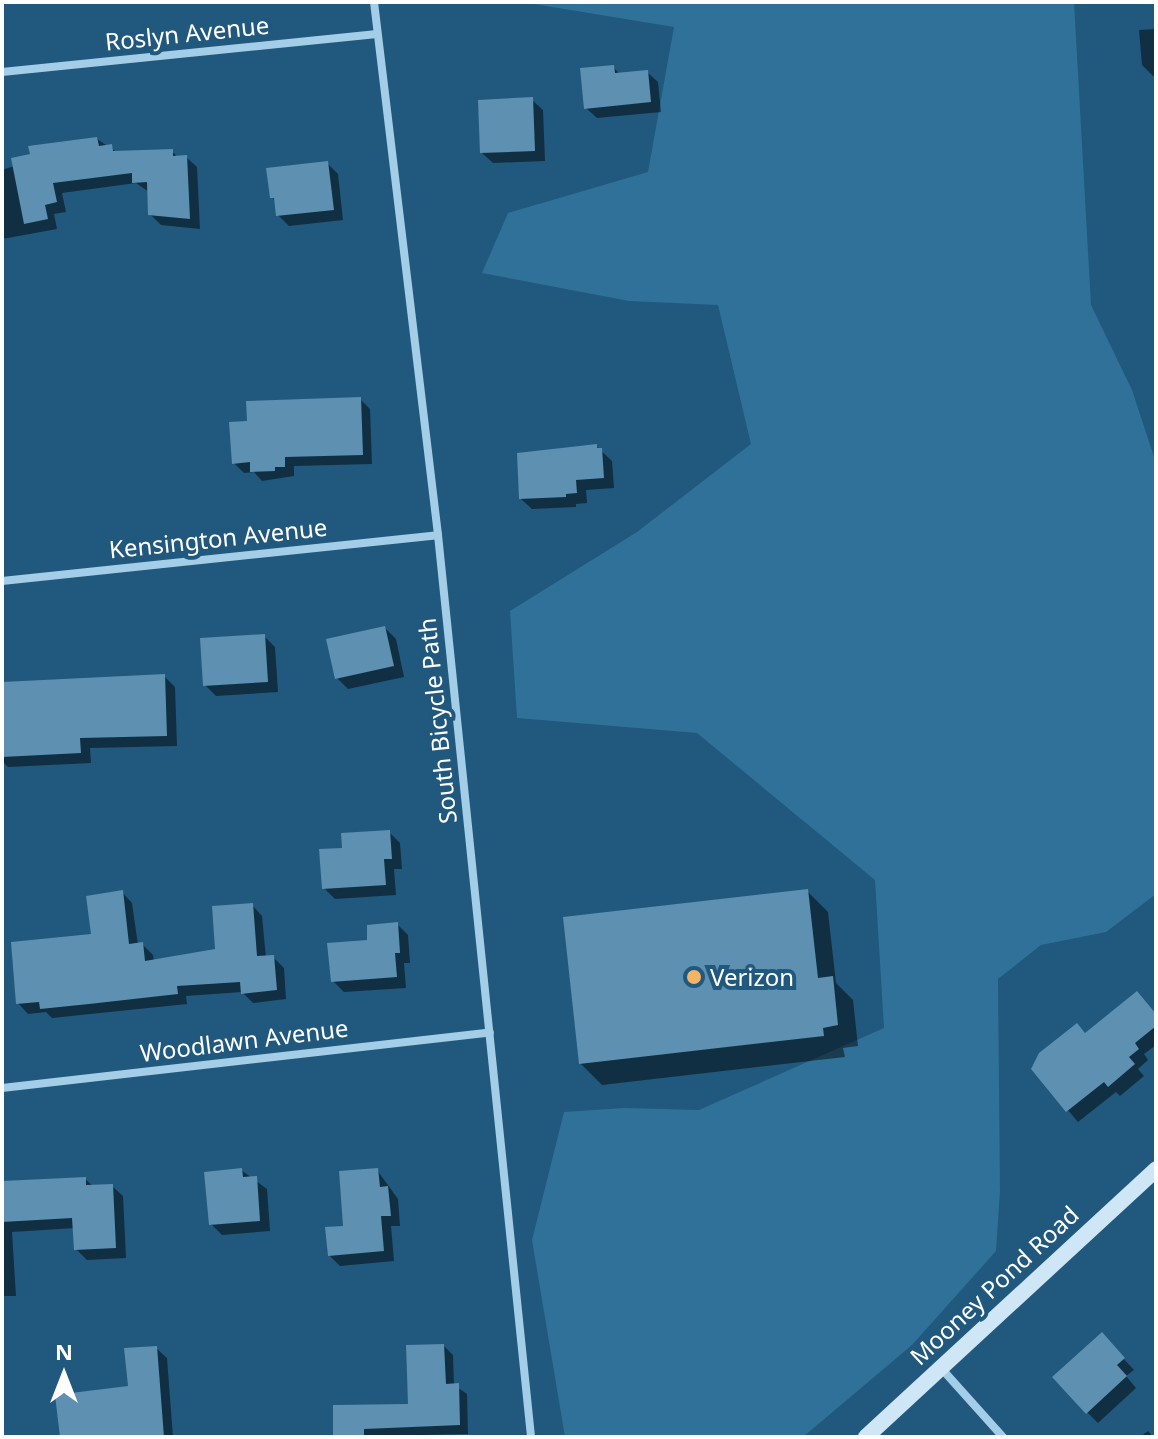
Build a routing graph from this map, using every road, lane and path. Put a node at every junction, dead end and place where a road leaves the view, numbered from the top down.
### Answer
1 (374, 2) edge
2 (377, 34) junction
3 (2, 72) edge
4 (438, 535) junction
5 (2, 581) edge
6 (490, 1032) junction
7 (2, 1088) edge
8 (1156, 1169) edge
9 (941, 1368) junction
10 (531, 1437) edge
11 (866, 1437) edge
12 (1003, 1437) edge

1 - 2 street, South Bicycle Path
2 - 3 street, Roslyn Avenue
2 - 4 street, South Bicycle Path
4 - 5 street, Kensington Avenue
4 - 6 street, South Bicycle Path
6 - 7 street, Woodlawn Avenue
6 - 10 street, South Bicycle Path
8 - 9 street, Mooney Pond Road
9 - 11 street, Mooney Pond Road
9 - 12 street

